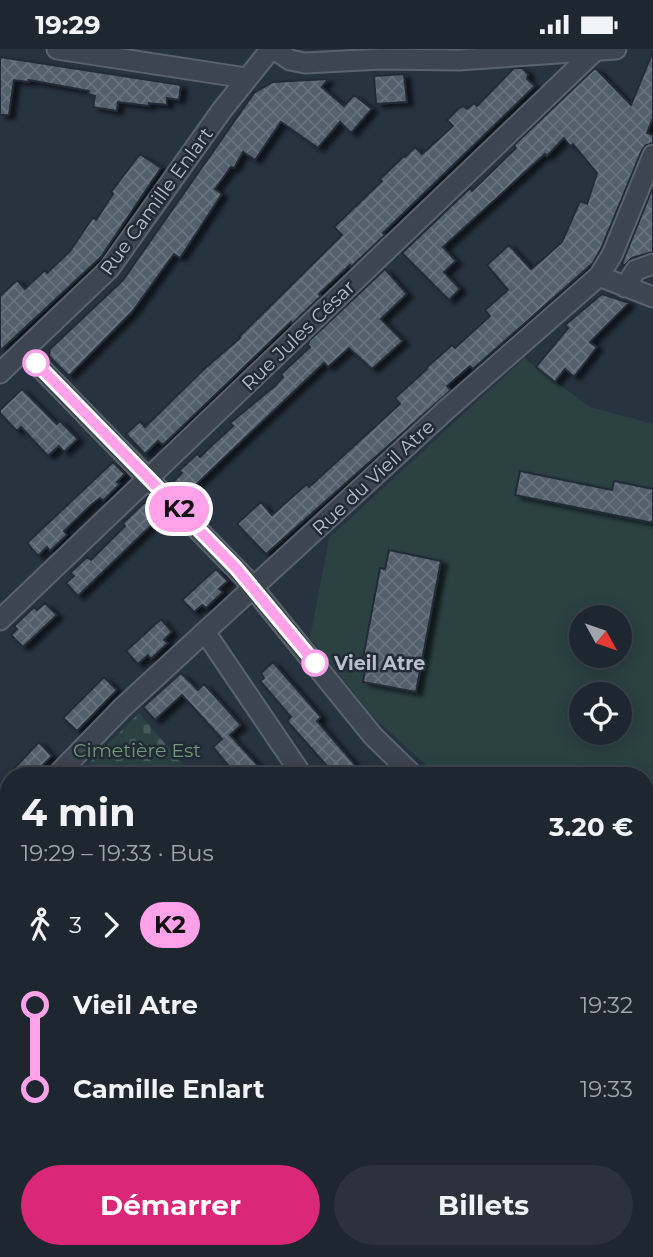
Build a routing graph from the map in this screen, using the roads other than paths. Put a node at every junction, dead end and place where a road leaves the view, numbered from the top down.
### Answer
1 (57, 49) edge
2 (272, 49) edge
3 (616, 49) edge
4 (596, 50) edge
5 (130, 54) edge
6 (246, 78) junction
7 (653, 156) edge
8 (653, 264) edge
9 (599, 276) junction
10 (625, 287) junction
11 (653, 297) edge
12 (24, 351) junction
13 (0, 373) edge
14 (148, 478) junction
15 (254, 588) junction
16 (0, 620) edge
17 (205, 632) junction
18 (65, 767) edge
19 (297, 767) edge
20 (405, 767) edge

1 - 5 street
2 - 4 street
2 - 6 street, Rue Camille Enlart
3 - 4 street
4 - 14 street, Rue Jules César
5 - 6 street
6 - 12 street, Rue Camille Enlart
7 - 9 street, Rue du Vieil Atre
8 - 10 street
9 - 10 street
9 - 15 street, Rue du Vieil Atre
10 - 11 street
12 - 13 street, Rue Camille Enlart
12 - 14 street
14 - 15 street
14 - 16 street, Rue Jules César
15 - 17 street, Rue du Vieil Atre
15 - 20 street
17 - 18 street, Rue du Vieil Atre
17 - 19 street

